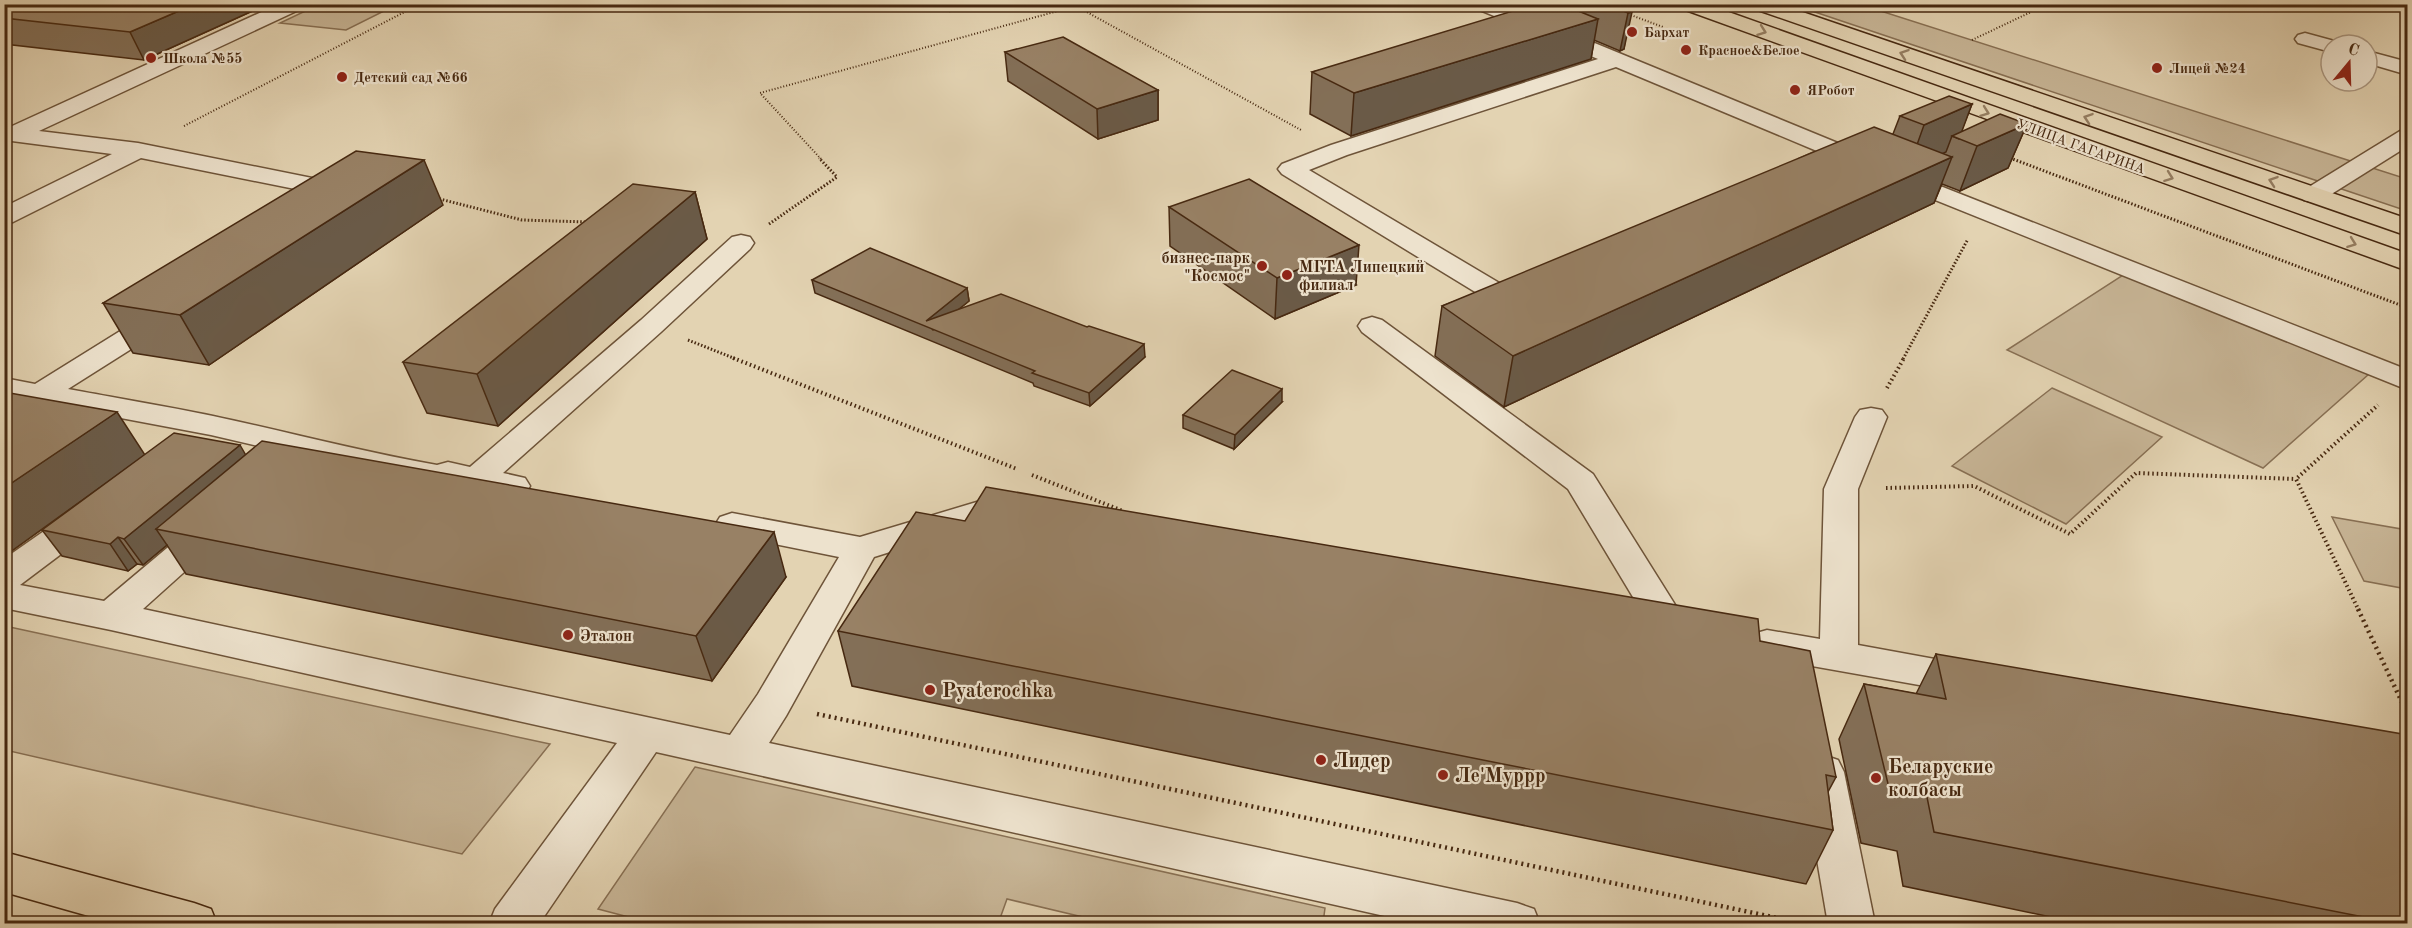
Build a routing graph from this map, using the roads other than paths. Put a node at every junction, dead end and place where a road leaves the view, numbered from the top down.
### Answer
1 (296, 4) edge
2 (1482, 4) edge
3 (1687, 4) edge
4 (1759, 4) edge
5 (2305, 39) dead end
6 (2319, 43) edge
7 (1616, 60) junction
8 (2379, 61) edge
9 (2408, 69) edge
10 (2025, 126) junction
11 (2408, 136) edge
12 (12, 137) edge
13 (1980, 147) edge
14 (138, 150) junction
15 (1856, 158) junction
16 (1940, 166) dead end
17 (1782, 174) edge
18 (1909, 181) junction
19 (2313, 195) junction
20 (4, 217) edge
21 (2408, 228) edge
22 (303, 229) edge
23 (741, 243) road end
24 (2408, 263) edge
25 (1543, 276) edge
26 (182, 305) edge
27 (1372, 326) dead end
28 (2406, 380) edge
29 (4, 387) edge
30 (40, 394) junction
31 (1871, 417) road end
32 (211, 425) junction
33 (174, 453) edge
34 (476, 479) junction
35 (546, 492) edge
36 (117, 495) edge
37 (236, 508) edge
38 (1047, 514) edge
39 (698, 519) edge
40 (861, 549) junction
41 (4, 578) edge
42 (4, 595) edge
43 (111, 616) junction
44 (1623, 619) edge
45 (1670, 627) junction
46 (1705, 633) edge
47 (1741, 639) edge
48 (1815, 663) junction
49 (2001, 684) edge
50 (647, 732) junction
51 (1817, 741) edge
52 (740, 753) junction
53 (4, 872) edge
54 (194, 924) edge
55 (512, 924) edge
56 (1517, 924) edge
57 (1852, 924) edge

1 - 12 lane
2 - 7 lane
3 -> 10 main road, УЛИЦА ГАГАРИНА
19 -> 4 main road, УЛИЦА ГАГАРИНА
5 - 6 lane
7 - 15 lane
7 - 25 lane
8 - 9 lane
10 - 13 lane
10 -> 24 main road, УЛИЦА ГАГАРИНА
11 - 19 lane
12 - 14 lane
14 - 20 lane
14 - 22 lane
15 - 17 lane
15 - 18 lane
16 - 18 lane
18 - 28 lane
19 - 21 main road, УЛИЦА ГАГАРИНА
23 - 34 lane
26 - 30 lane
27 - 45 lane
29 - 30 lane
30 - 32 lane
31 - 48 lane
32 - 33 lane
32 - 34 lane
34 - 35 lane
36 - 41 lane
37 - 43 lane
38 - 40 lane
39 - 40 lane
40 - 52 lane
42 - 43 lane
43 - 50 lane
44 - 45 lane
45 - 46 lane
47 - 48 lane
48 - 49 lane
50 - 52 lane
50 - 55 lane
51 - 57 lane
52 - 56 lane
53 - 54 main road

